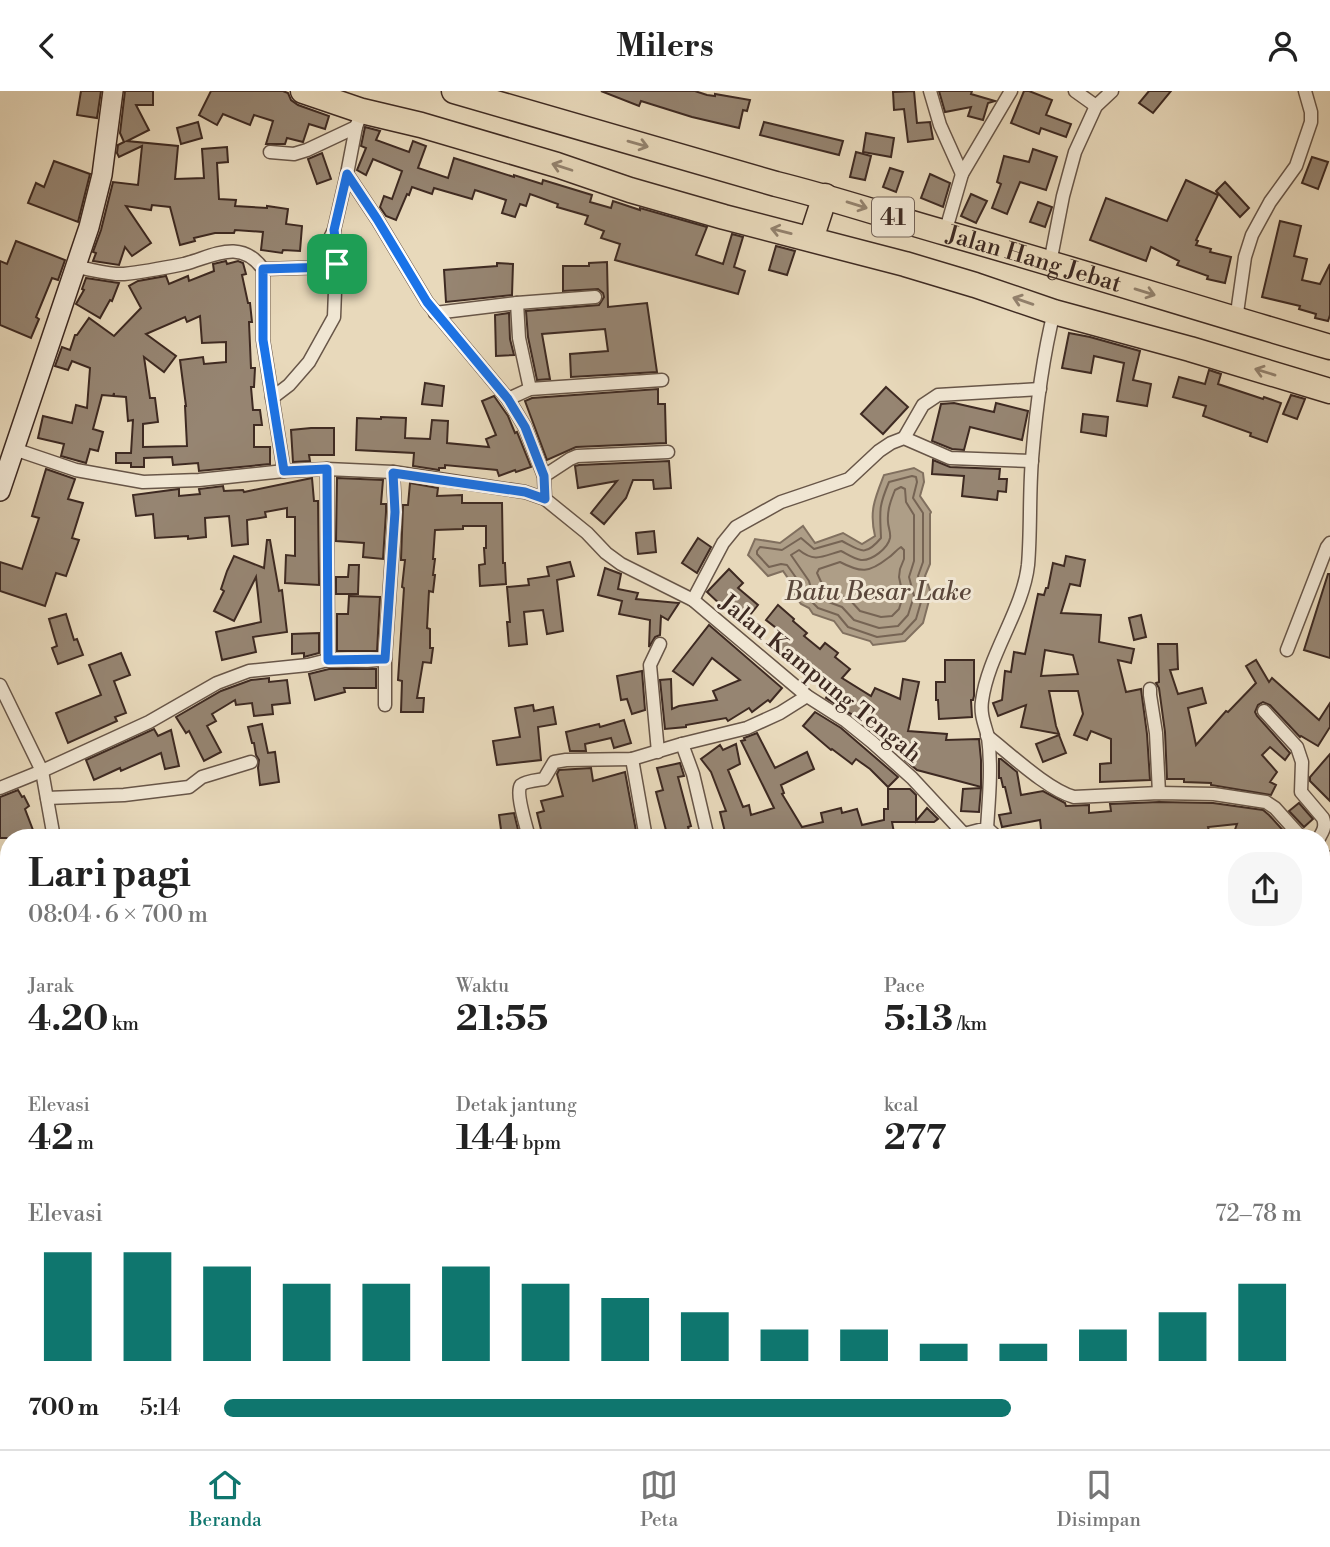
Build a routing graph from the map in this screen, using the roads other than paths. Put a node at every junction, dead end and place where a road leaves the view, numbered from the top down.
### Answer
1 (113, 91) edge
2 (303, 91) edge
3 (454, 91) edge
4 (930, 91) edge
5 (1011, 91) edge
6 (1075, 91) edge
7 (1112, 91) edge
8 (1305, 91) edge
9 (1096, 106) junction
10 (359, 119) junction
11 (270, 152) dead end
12 (347, 174) junction
13 (962, 174) junction
14 (825, 196) junction
15 (334, 230) junction
16 (945, 233) junction
17 (811, 239) junction
18 (1050, 263) junction
19 (336, 265) junction
20 (76, 267) junction
21 (311, 268) junction
22 (263, 269) junction
23 (595, 297) dead end
24 (517, 303) junction
25 (1054, 312) junction
26 (436, 313) junction
27 (1236, 320) junction
28 (1330, 347) edge
29 (662, 380) dead end
30 (530, 389) junction
31 (1040, 389) junction
32 (1330, 391) edge
33 (272, 398) junction
34 (508, 399) junction
35 (904, 439) junction
36 (14, 449) junction
37 (668, 452) dead end
38 (1032, 461) junction
39 (327, 469) junction
40 (284, 471) junction
41 (393, 473) junction
42 (544, 476) junction
43 (0, 491) edge
44 (545, 499) junction
45 (1330, 543) edge
46 (692, 600) junction
47 (660, 644) dead end
48 (1287, 650) dead end
49 (385, 659) junction
50 (328, 660) junction
51 (0, 685) edge
52 (1150, 689) dead end
53 (807, 697) junction
54 (385, 705) dead end
55 (1264, 711) dead end
56 (988, 736) junction
57 (682, 744) junction
58 (658, 752) junction
59 (632, 759) junction
60 (251, 762) dead end
61 (42, 771) junction
62 (0, 788) edge
63 (1159, 793) junction
64 (47, 798) junction
65 (987, 828) joint
66 (52, 829) edge
67 (527, 829) edge
68 (644, 829) edge
69 (706, 829) edge
70 (957, 829) edge
71 (984, 829) edge
72 (1295, 829) edge
73 (1324, 829) edge

1 - 20 street
2 - 10 highway
3 -> 14 highway, Jalan Hang Jebat / 41
4 - 13 street
5 - 13 street
6 - 9 street
7 - 9 street
8 - 27 street
9 - 18 street
10 - 11 street
10 - 12 street
17 -> 10 highway
12 - 15 street
12 - 26 street
13 - 16 street
14 -> 16 highway, Jalan Hang Jebat / 41
14 - 17 highway
15 - 19 street
15 - 21 street
16 - 18 highway, Jalan Hang Jebat / 41
25 -> 17 highway
18 -> 27 highway, Jalan Hang Jebat / 41
19 - 21 street
19 - 33 street
20 - 22 street
20 - 36 street
21 - 22 street
22 - 33 street
23 - 24 street
24 - 26 street
24 - 30 street
25 - 31 street
32 -> 25 highway
26 - 34 street
27 - 28 highway, Jalan Hang Jebat / 41
29 - 30 street
30 - 34 street
31 - 35 street
31 - 38 street
33 - 40 street
34 - 42 street
35 - 38 street
35 - 46 street
36 - 40 street
36 - 43 street
37 - 42 street
38 - 56 street
39 - 40 street
39 - 41 street
39 - 50 street
41 - 44 street
41 - 49 street
42 - 44 street
44 - 46 street, Jalan Kampung Tengah
45 - 48 street
46 - 53 street, Jalan Kampung Tengah
47 - 58 street
49 - 50 street
49 - 54 street
50 - 61 street
51 - 61 street
52 - 63 street
53 - 57 street
53 - 70 street, Jalan Kampung Tengah
55 - 73 street
56 - 63 street
56 - 65 street
57 - 58 street
57 - 69 street
58 - 59 street
59 - 67 street
59 - 68 street
60 - 64 street
61 - 62 street
61 - 64 street
63 - 72 street
64 - 66 street
65 - 71 street, Jalan Kampung Tengah

